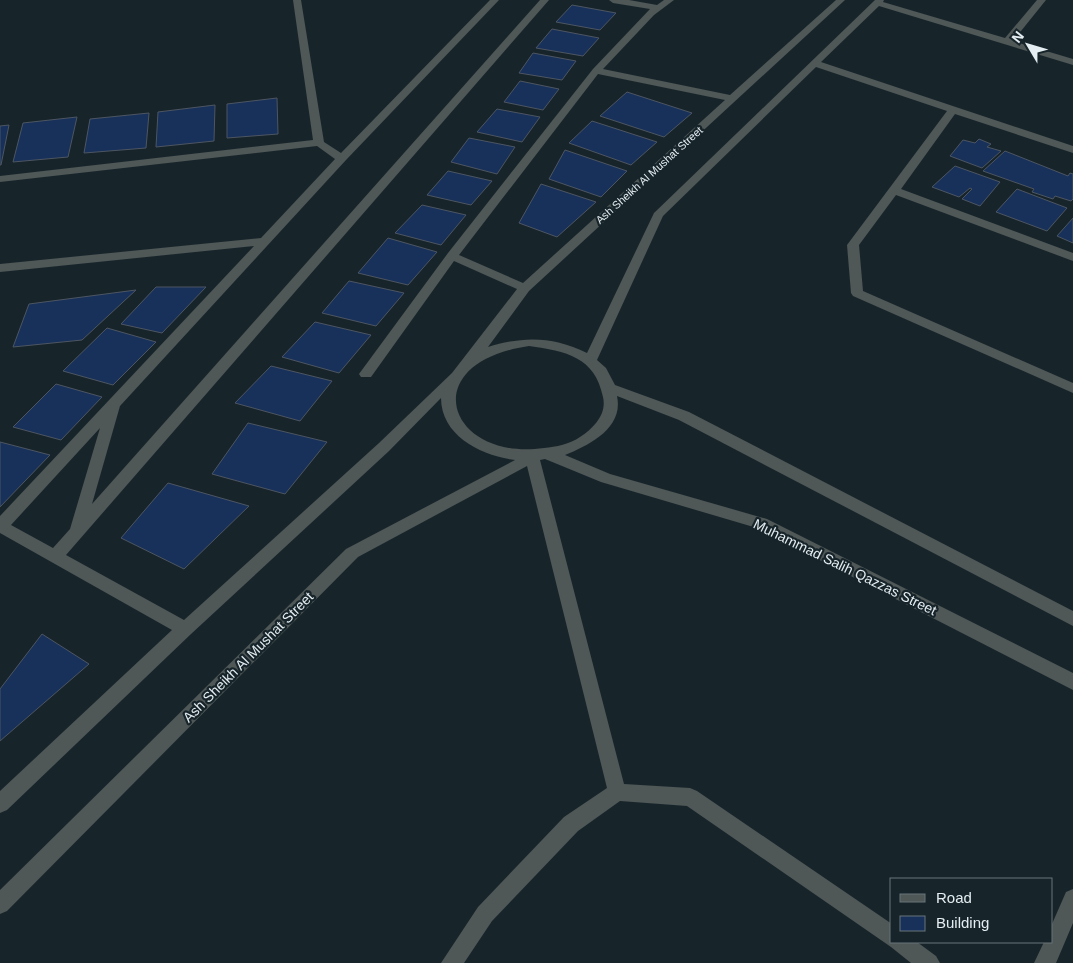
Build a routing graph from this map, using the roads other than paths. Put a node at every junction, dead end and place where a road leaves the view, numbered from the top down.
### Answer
1 (297, 0) edge
2 (495, 0) edge
3 (545, 0) edge
4 (613, 0) edge
5 (670, 0) edge
6 (841, 0) edge
7 (1042, 0) edge
8 (879, 1) edge
9 (659, 8) junction
10 (1007, 42) junction
11 (1073, 62) edge
12 (814, 63) junction
13 (596, 71) junction
14 (733, 99) junction
15 (953, 110) junction
16 (320, 144) junction
17 (1073, 150) edge
18 (342, 158) junction
19 (0, 179) edge
20 (894, 190) junction
21 (264, 241) junction
22 (452, 256) junction
23 (1073, 257) edge
24 (0, 268) edge
25 (525, 288) junction
26 (590, 361) junction
27 (469, 362) junction
28 (366, 374) dead end
29 (454, 377) junction
30 (1073, 388) edge
31 (611, 389) junction
32 (114, 403) junction
33 (550, 455) junction
34 (532, 457) junction
35 (75, 535) junction
36 (55, 556) junction
37 (1073, 619) edge
38 (185, 629) junction
39 (1073, 682) edge
40 (617, 792) junction
41 (0, 804) edge
42 (1073, 899) edge
43 (0, 904) edge
44 (890, 936) edge
45 (899, 943) edge
46 (452, 963) edge
47 (929, 963) edge
48 (1044, 963) edge

1 - 16 street
2 - 18 street
3 - 35 street
4 - 9 street
5 - 9 street
6 - 14 street, Ash Sheikh Al Mushat Street
7 - 10 street
8 - 10 street
8 - 12 street
9 - 13 street
10 - 11 street
12 - 15 street
12 - 26 street
13 - 14 street
13 - 22 street
14 - 25 street, Ash Sheikh Al Mushat Street
15 - 17 street
15 - 20 street
16 - 18 street
16 - 19 street
18 - 21 street
20 - 23 street
20 - 30 street
21 - 24 street
21 - 32 street
22 - 25 street
22 - 28 street
25 - 27 street, Ash Sheikh Al Mushat Street
26 - 27 street
26 - 31 street
27 - 29 street
29 - 34 street
29 - 38 street
31 - 33 street
31 - 37 street
32 - 35 street
32 - 36 street
33 - 34 street
33 - 39 street, Muhammad Salih Qazzas Street
34 - 40 street
34 - 43 street, Ash Sheikh Al Mushat Street
35 - 36 street
36 - 38 street
38 - 41 street
40 - 44 street
40 - 46 street
42 - 48 street
45 - 47 street

